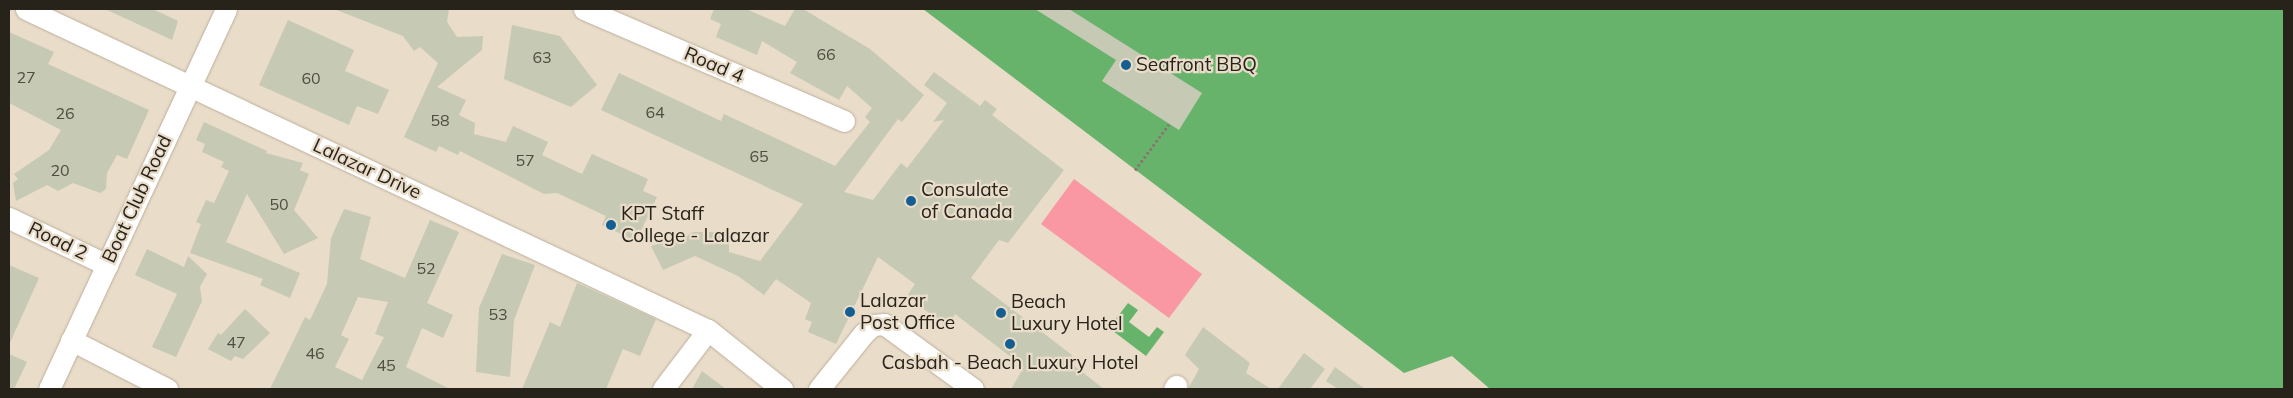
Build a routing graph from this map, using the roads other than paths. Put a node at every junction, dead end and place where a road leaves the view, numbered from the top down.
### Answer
1 (26, 9) edge
2 (226, 9) edge
3 (584, 9) edge
4 (190, 86) junction
5 (844, 121) dead end
6 (9, 218) edge
7 (107, 264) junction
8 (708, 330) junction
9 (71, 340) junction
10 (49, 389) edge
11 (167, 389) edge
12 (663, 389) edge
13 (782, 389) edge
14 (819, 389) edge
15 (973, 389) edge

1 - 4 street, Lalazar Drive
2 - 4 street, Boat Club Road
3 - 5 street, Road 4
4 - 7 street, Boat Club Road
4 - 8 street, Lalazar Drive
6 - 7 street, Road 2
7 - 9 street, Boat Club Road
8 - 12 street
8 - 13 street, Lalazar Drive
9 - 10 street, Boat Club Road
9 - 11 street
14 - 15 street

